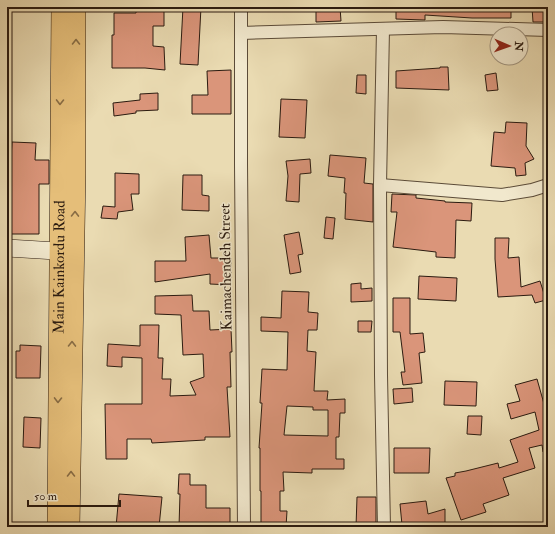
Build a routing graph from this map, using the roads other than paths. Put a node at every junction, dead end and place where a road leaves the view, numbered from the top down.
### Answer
1 (61, 7) edge
2 (76, 7) edge
3 (241, 7) edge
4 (383, 29) junction
5 (548, 30) edge
6 (241, 33) junction
7 (68, 74) junction
8 (380, 184) junction
9 (548, 185) edge
10 (7, 248) edge
11 (66, 251) junction
12 (64, 507) junction
13 (57, 527) edge
14 (70, 527) edge
15 (244, 527) edge
16 (384, 527) edge

1 - 7 main road
7 -> 2 main road
3 - 6 street, Kaimachendeh Street
4 - 5 street
4 - 6 street
4 - 8 street
6 - 15 street, Kaimachendeh Street
7 - 11 main road
8 - 9 street
8 - 16 street
10 - 11 main road
11 - 12 main road
12 - 13 main road
12 - 14 main road

